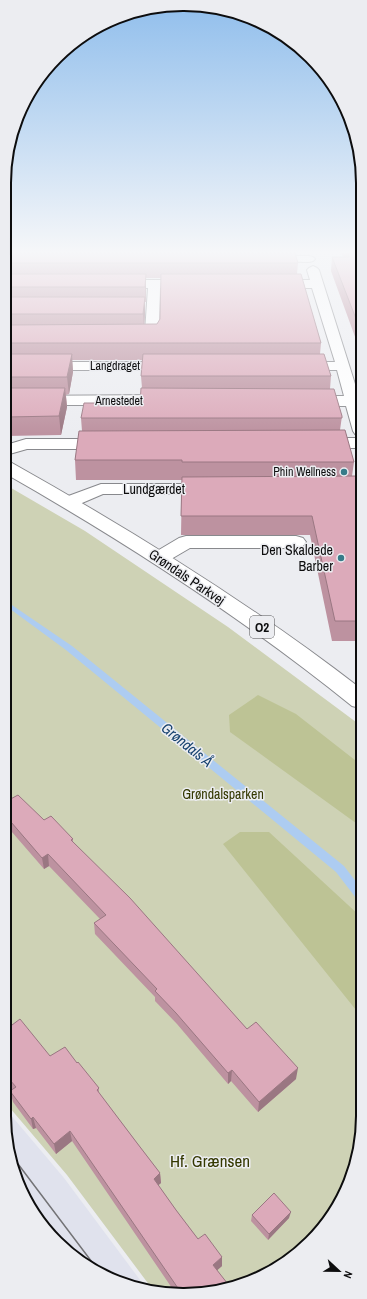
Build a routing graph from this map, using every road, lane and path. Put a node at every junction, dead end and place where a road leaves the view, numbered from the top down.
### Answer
1 (153, 314) edge
2 (326, 314) edge
3 (121, 336) edge
4 (28, 366) edge
5 (188, 366) edge
6 (281, 366) edge
7 (343, 366) junction
8 (186, 400) edge
9 (11, 401) edge
10 (289, 401) edge
11 (352, 401) junction
12 (356, 414) edge
13 (305, 443) edge
14 (356, 443) edge
15 (122, 444) edge
16 (11, 448) edge
17 (11, 470) edge
18 (227, 489) edge
19 (69, 502) junction
20 (296, 542) dead end
21 (160, 558) junction
22 (356, 697) edge

1 - 3 street
2 - 7 street
4 - 5 street, Langdraget
6 - 7 street
7 - 11 street
8 - 9 street, Arnestedet
10 - 11 street
11 - 12 street
13 - 14 street
15 - 16 street
17 - 19 street, Grøndals Parkvej / O2
18 - 19 street, Lundgærdet
19 - 21 street, Grøndals Parkvej / O2
20 - 21 street
21 - 22 street, Grøndals Parkvej / O2

